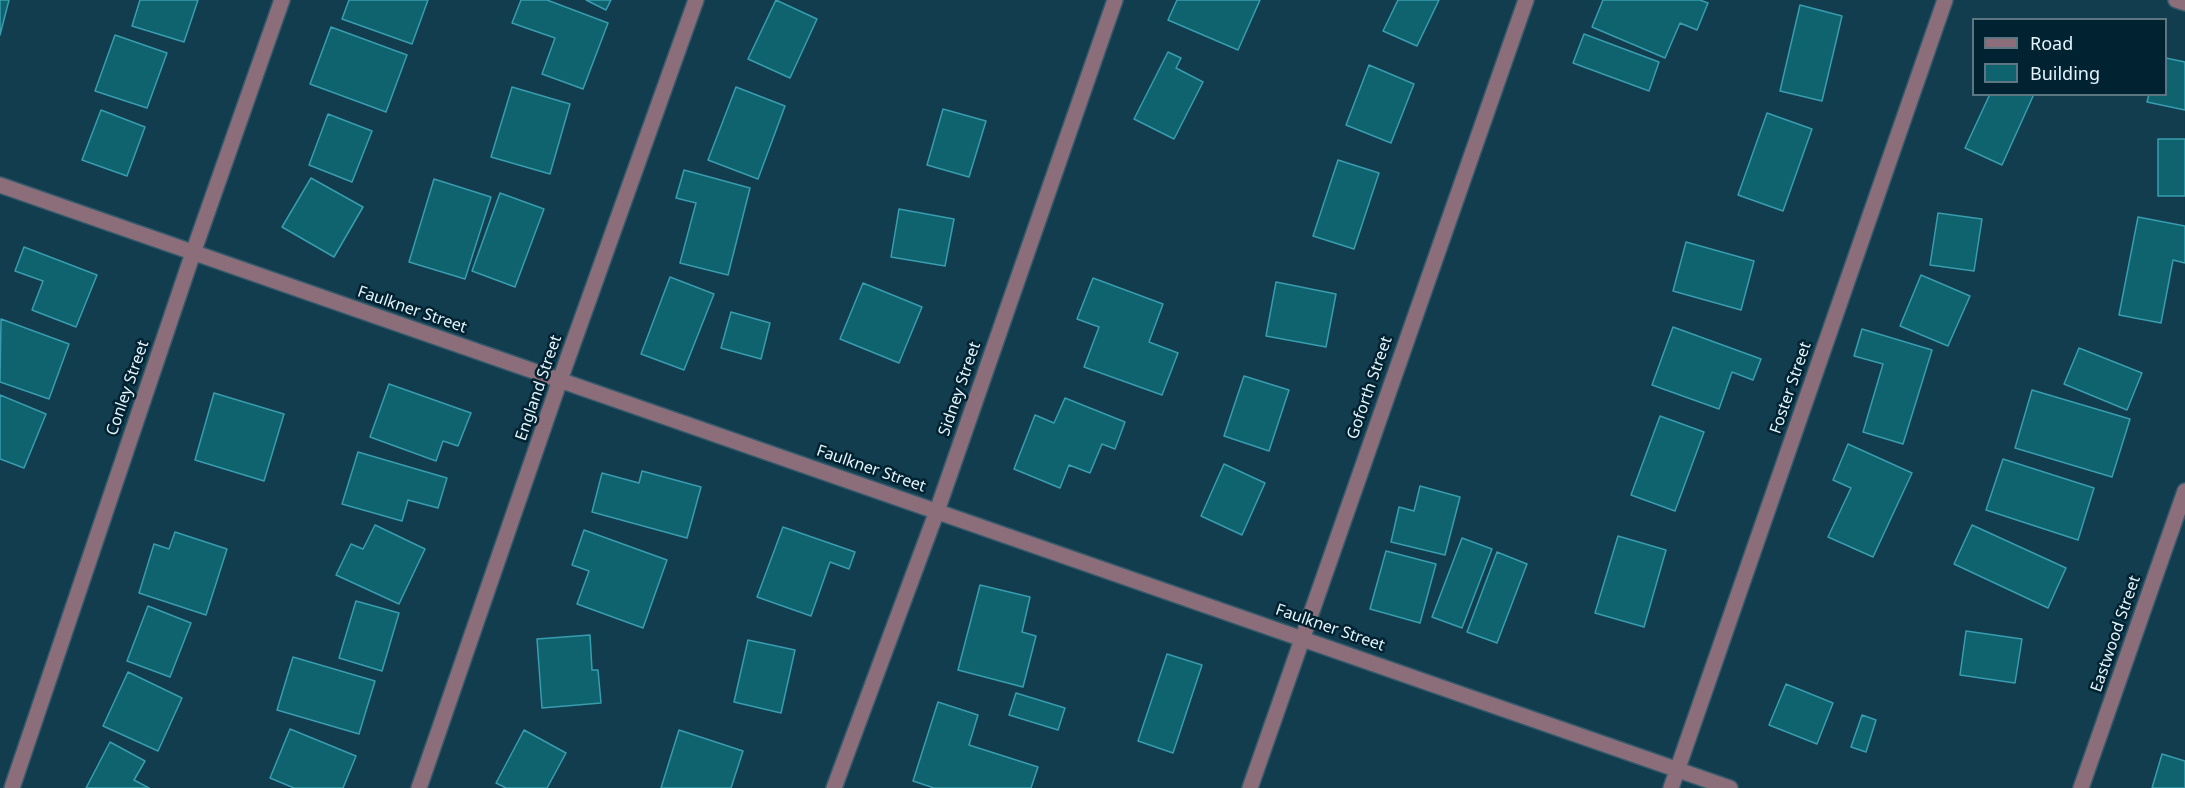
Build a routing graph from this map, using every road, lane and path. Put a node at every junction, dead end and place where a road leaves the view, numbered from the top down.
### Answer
1 (282, 0) edge
2 (696, 0) edge
3 (1115, 0) edge
4 (1526, 0) edge
5 (1945, 0) edge
6 (2176, 0) edge
7 (2185, 3) edge
8 (0, 185) edge
9 (193, 253) junction
10 (560, 380) junction
11 (2185, 491) edge
12 (937, 511) junction
13 (1302, 638) junction
14 (1679, 769) junction
15 (12, 788) edge
16 (419, 788) edge
17 (834, 788) edge
18 (1250, 788) edge
19 (1671, 788) edge
20 (1730, 788) edge
21 (2081, 788) edge

1 - 9 street, Conley Street
2 - 10 street, England Street
3 - 12 street, Sidney Street
4 - 13 street, Goforth Street
5 - 14 street, Foster Street
6 - 7 street
8 - 9 street, Faulkner Street
9 - 10 street, Faulkner Street
9 - 15 street, Conley Street
10 - 12 street, Faulkner Street
10 - 16 street, England Street
11 - 21 street, Eastwood Street
12 - 13 street, Faulkner Street
12 - 17 street, Sidney Street
13 - 14 street, Faulkner Street
13 - 18 street, Goforth Street
14 - 19 street, Foster Street
14 - 20 street, Faulkner Street

